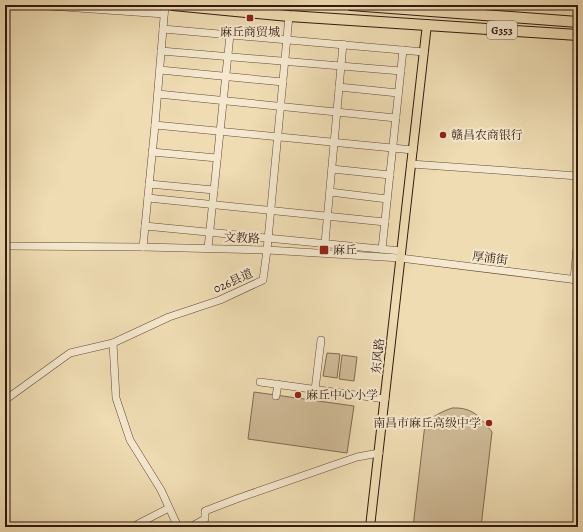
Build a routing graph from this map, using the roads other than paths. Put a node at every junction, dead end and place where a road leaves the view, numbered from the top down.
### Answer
1 (35, 5) edge
2 (165, 5) edge
3 (173, 5) edge
4 (350, 5) edge
5 (424, 8) edge
6 (434, 8) edge
7 (164, 14) junction
8 (289, 16) junction
9 (578, 22) edge
10 (427, 24) junction
11 (163, 29) junction
12 (230, 34) junction
13 (578, 35) edge
14 (287, 40) junction
15 (343, 44) junction
16 (403, 50) junction
17 (161, 51) junction
18 (424, 52) junction
19 (228, 56) junction
20 (285, 61) junction
21 (341, 66) junction
22 (160, 70) junction
23 (401, 71) junction
24 (226, 76) junction
25 (283, 82) junction
26 (339, 86) junction
27 (398, 93) junction
28 (158, 94) junction
29 (223, 100) junction
30 (281, 106) junction
31 (337, 112) junction
32 (396, 118) junction
33 (155, 125) junction
34 (220, 131) junction
35 (278, 136) junction
36 (334, 142) junction
37 (392, 148) junction
38 (413, 150) junction
39 (152, 152) junction
40 (217, 158) junction
41 (411, 164) junction
42 (332, 169) junction
43 (390, 175) junction
44 (578, 176) edge
45 (149, 184) junction
46 (214, 190) junction
47 (330, 192) junction
48 (148, 198) junction
49 (387, 199) junction
50 (212, 204) junction
51 (270, 210) junction
52 (327, 216) junction
53 (385, 222) junction
54 (145, 226) junction
55 (210, 232) junction
56 (578, 236) edge
57 (268, 237) junction
58 (325, 243) junction
59 (5, 246) edge
60 (143, 246) junction
61 (208, 248) junction
62 (382, 249) junction
63 (267, 250) junction
64 (400, 255) junction
65 (576, 280) edge
66 (321, 340) dead end
67 (113, 343) junction
68 (260, 382) dead end
69 (278, 384) junction
70 (315, 390) junction
71 (276, 396) dead end
72 (5, 400) edge
73 (385, 400) junction
74 (379, 453) junction
75 (169, 508) junction
76 (132, 527) edge
77 (178, 527) edge
78 (193, 527) edge
79 (370, 527) edge

1 - 7 street
2 - 7 street
3 - 8 highway, G353
4 - 5 highway, G353
5 - 6 highway, G353
5 - 10 highway
6 - 9 highway, G353
6 - 10 highway
7 - 11 street
8 - 10 highway, G353
8 - 14 street, 文教路
10 - 13 highway, G353
10 - 18 main road
11 - 12 street
11 - 17 street
12 - 14 street
12 - 19 street
14 - 15 street
14 - 20 street, 文教路
15 - 16 street
15 - 21 street
16 - 18 street
16 - 23 street
17 - 19 street
17 - 22 street
18 - 38 main road
19 - 20 street
19 - 24 street
20 - 21 street
20 - 25 street, 文教路
21 - 23 street
21 - 26 street
22 - 24 street
22 - 28 street
23 - 27 street
24 - 25 street
24 - 29 street
25 - 30 street, 文教路
26 - 27 street
26 - 31 street
27 - 32 street
28 - 29 street
28 - 33 street
29 - 30 street
29 - 34 street
30 - 31 street
30 - 35 street, 文教路
31 - 32 street
31 - 36 street
32 - 37 street
33 - 34 street
33 - 39 street
34 - 35 street
34 - 40 street
35 - 36 street
35 - 51 street, 文教路
36 - 37 street
36 - 42 street
37 - 38 street
37 - 43 street
38 - 41 main road
39 - 40 street
39 - 45 street
40 - 46 street
41 - 44 street
41 - 64 main road
42 - 43 street
42 - 47 street
43 - 49 street
45 - 46 street
45 - 48 street
46 - 50 street
47 - 49 street
47 - 52 street
48 - 50 street
48 - 54 street
49 - 53 street
50 - 51 street
50 - 55 street
51 - 52 street
51 - 57 street, 文教路
52 - 53 street
52 - 58 street
53 - 62 street
54 - 55 street
54 - 60 street
55 - 57 street
55 - 61 street
56 - 65 street
57 - 58 street
57 - 63 street, 文教路
58 - 62 street
59 - 60 street, 文教路
60 - 61 street, 文教路
61 - 63 street, 文教路
62 - 64 street
63 - 64 street
63 - 67 street, 026县道
64 - 65 street, 厚浦街
64 - 73 main road, 东风路
66 - 70 street
67 - 72 street, 026县道
67 - 75 street
68 - 69 street
69 - 70 street
69 - 71 street
70 - 73 street
73 - 74 main road, 东风路
74 - 78 street
74 - 79 main road, 东风路
75 - 76 street
75 - 77 street

